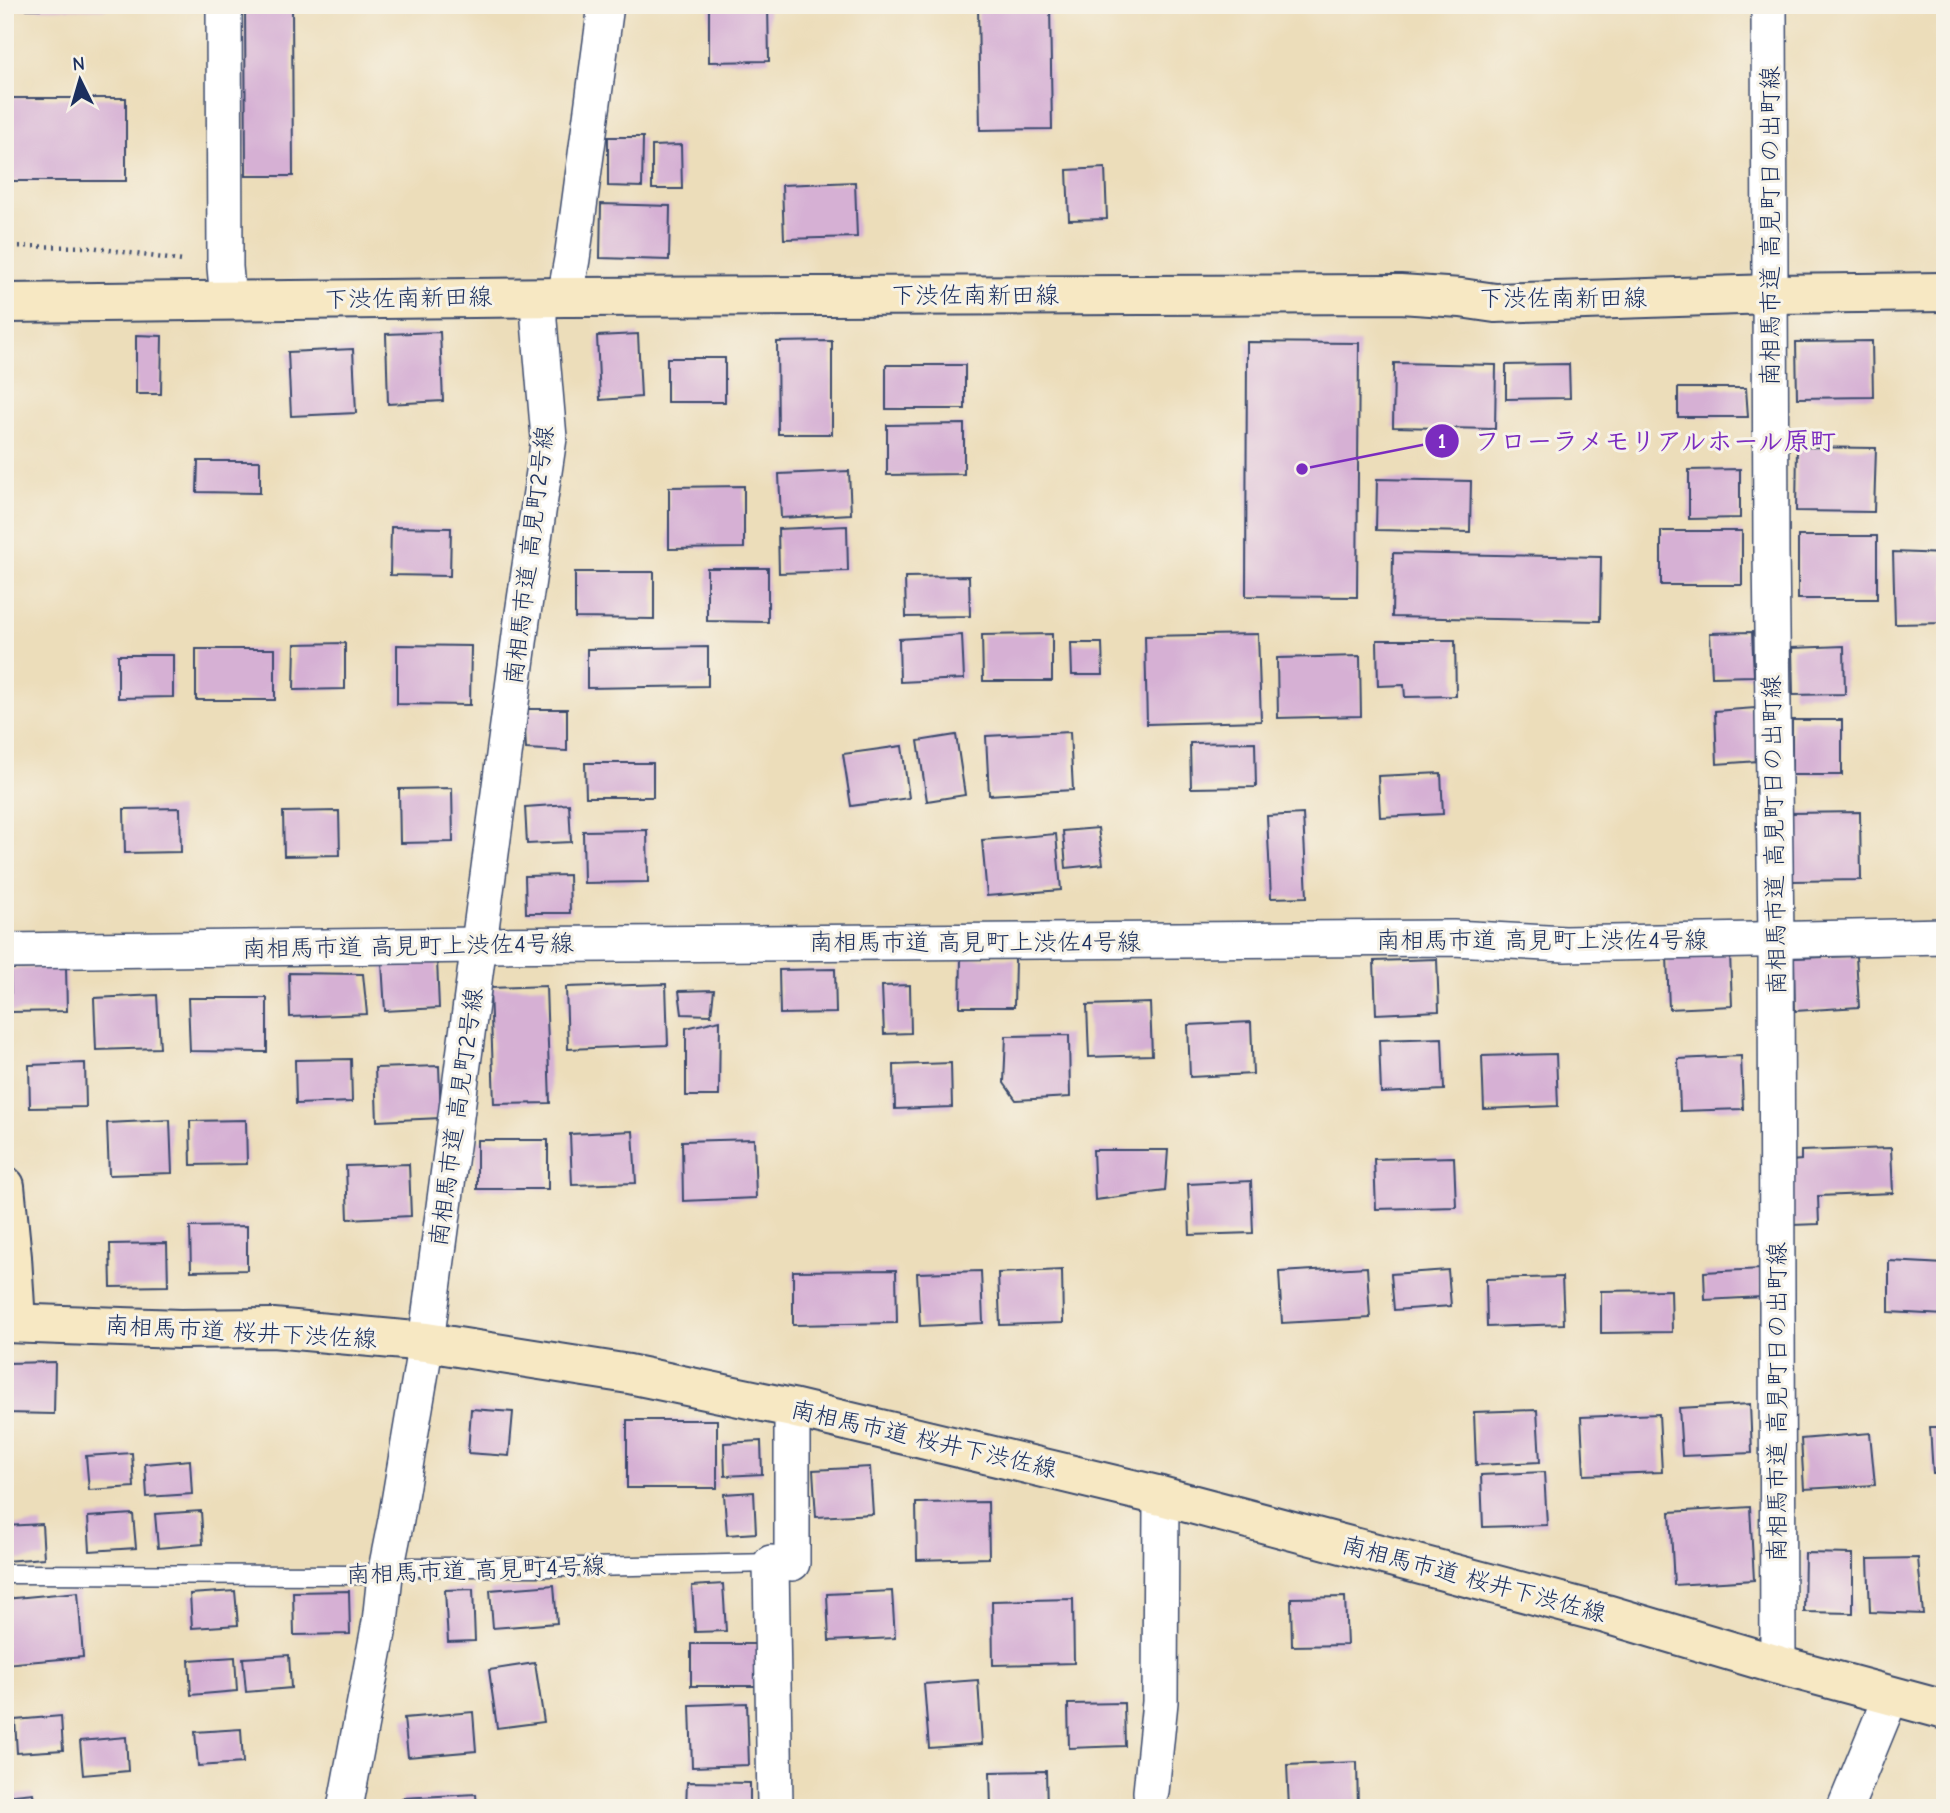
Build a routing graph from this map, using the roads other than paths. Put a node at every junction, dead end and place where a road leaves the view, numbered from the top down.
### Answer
1 (225, 5) edge
2 (606, 5) edge
3 (1769, 5) edge
4 (1945, 292) edge
5 (1771, 293) junction
6 (552, 297) junction
7 (228, 300) junction
8 (5, 303) edge
9 (1945, 936) edge
10 (1776, 939) junction
11 (478, 945) junction
12 (5, 951) edge
13 (5, 1186) edge
14 (11, 1323) edge
15 (426, 1342) junction
16 (793, 1408) junction
17 (1161, 1496) junction
18 (782, 1563) junction
19 (5, 1574) edge
20 (385, 1575) junction
21 (1778, 1665) junction
22 (1891, 1696) junction
23 (1945, 1710) edge
24 (1151, 1792) dead end
25 (775, 1805) dead end
26 (345, 1808) edge
27 (1845, 1808) edge

1 - 7 street
2 - 6 street, 南相馬市道 高見町2号線
3 - 5 street, 南相馬市道 高見町日の出町線
4 - 5 street, 下渋佐南新田線
5 - 6 street, 下渋佐南新田線
5 - 10 street, 南相馬市道 高見町日の出町線
6 - 7 street, 下渋佐南新田線
6 - 11 street, 南相馬市道 高見町2号線
7 - 8 street, 下渋佐南新田線
9 - 10 street, 南相馬市道 高見町上渋佐4号線
10 - 11 street, 南相馬市道 高見町上渋佐4号線
10 - 21 street, 南相馬市道 高見町日の出町線
11 - 12 street, 南相馬市道 高見町上渋佐4号線
11 - 15 street, 南相馬市道 高見町2号線
13 - 14 street, 南相馬市道 桜井下渋佐線
14 - 15 street, 南相馬市道 桜井下渋佐線
15 - 16 street, 南相馬市道 桜井下渋佐線
15 - 20 street, 南相馬市道 高見町2号線
16 - 17 street, 南相馬市道 桜井下渋佐線
16 - 18 street
17 - 21 street, 南相馬市道 桜井下渋佐線
17 - 24 street
18 - 20 lane, 南相馬市道 高見町4号線
18 - 25 street
19 - 20 lane, 南相馬市道 高見町4号線
20 - 26 street, 南相馬市道 高見町2号線
21 - 22 street, 南相馬市道 桜井下渋佐線
22 - 23 street, 南相馬市道 桜井下渋佐線
22 - 27 street

